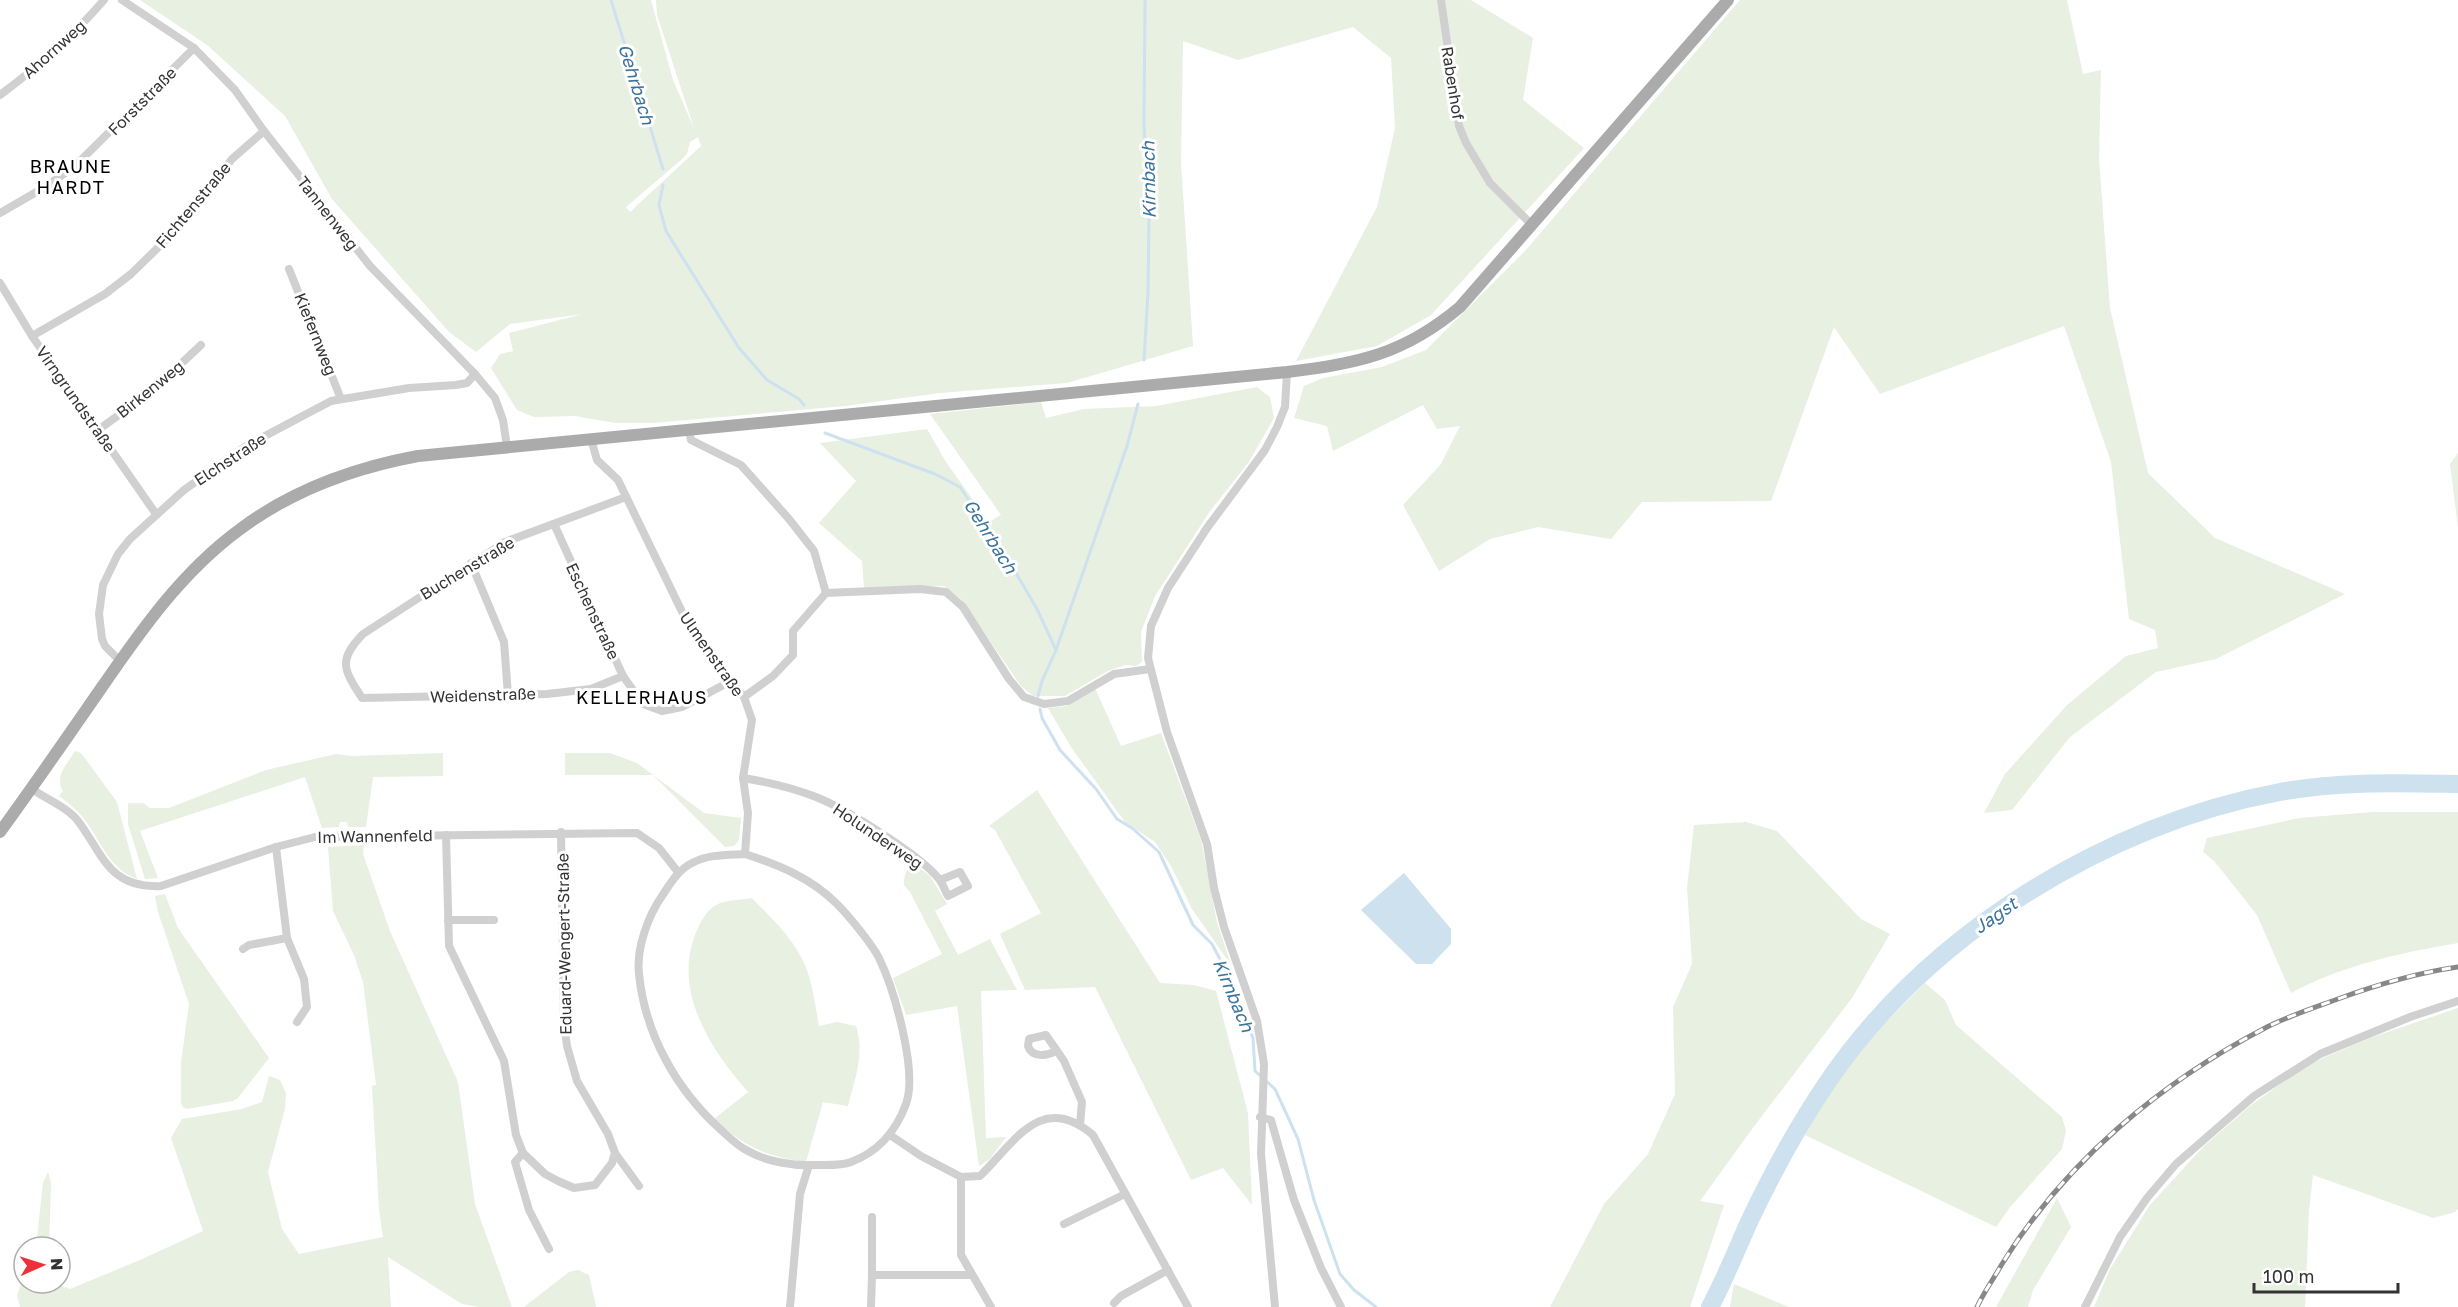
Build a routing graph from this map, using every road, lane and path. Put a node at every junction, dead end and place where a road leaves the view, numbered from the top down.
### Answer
1 (104, 0) edge
2 (122, 0) edge
3 (1441, 0) edge
4 (1728, 0) edge
5 (194, 48) junction
6 (0, 95) edge
7 (264, 131) junction
8 (0, 213) edge
9 (1532, 224) junction
10 (290, 269) dead end
11 (0, 283) edge
12 (32, 336) junction
13 (201, 345) dead end
14 (1287, 372) junction
15 (475, 374) junction
16 (341, 399) junction
17 (98, 430) junction
18 (688, 430) junction
19 (591, 439) junction
20 (507, 447) junction
21 (626, 497) junction
22 (156, 514) junction
23 (554, 524) junction
24 (471, 563) junction
25 (826, 592) junction
26 (120, 662) junction
27 (1150, 669) junction
28 (623, 676) junction
29 (350, 679) joint
30 (731, 681) junction
31 (508, 694) junction
32 (744, 697) junction
33 (744, 778) junction
34 (32, 789) junction
35 (0, 832) edge
36 (561, 832) junction
37 (446, 835) junction
38 (276, 847) junction
39 (745, 854) junction
40 (678, 872) junction
41 (940, 880) dead end
42 (448, 920) junction
43 (494, 920) dead end
44 (288, 938) junction
45 (243, 949) dead end
46 (2458, 1001) edge
47 (297, 1022) dead end
48 (1056, 1051) dead end
49 (1260, 1117) junction
50 (1080, 1125) junction
51 (890, 1135) junction
52 (523, 1153) junction
53 (615, 1153) junction
54 (809, 1166) junction
55 (961, 1177) junction
56 (639, 1186) dead end
57 (1125, 1194) junction
58 (872, 1217) dead end
59 (1064, 1224) dead end
60 (549, 1249) dead end
61 (1168, 1270) junction
62 (872, 1275) junction
63 (971, 1275) junction
64 (1114, 1303) dead end
65 (790, 1307) edge
66 (871, 1307) edge
67 (991, 1307) edge
68 (1188, 1307) edge
69 (1275, 1307) edge
70 (1341, 1307) edge
71 (2085, 1307) edge

1 - 6 street, Ahornweg
2 - 5 street, Tannenweg
3 - 9 street, Rabenhof
4 - 9 main road
5 - 7 street, Tannenweg
5 - 8 street, Forststraße
7 - 12 street, Fichtenstraße
7 - 15 street, Tannenweg
9 - 14 main road
10 - 16 street, Kiefernweg
11 - 12 street, Virngrundstraße
12 - 17 street, Virngrundstraße
13 - 17 street, Birkenweg
14 - 18 main road
14 - 27 street
15 - 16 street, Elchstraße
15 - 20 street, Tannenweg
16 - 22 street, Elchstraße
17 - 22 street, Virngrundstraße
18 - 19 main road
18 - 25 street
19 - 20 main road
19 - 21 street, Ulmenstraße
20 - 26 main road
21 - 23 street, Buchenstraße
21 - 30 street, Ulmenstraße
22 - 26 street, Elchstraße
23 - 24 street, Buchenstraße
23 - 28 street, Eschenstraße
24 - 29 street, Buchenstraße
24 - 31 street
25 - 27 street
25 - 32 street
26 - 34 main road
27 - 49 street
28 - 30 street, Eschenstraße
28 - 31 street, Weidenstraße
29 - 31 street, Weidenstraße
30 - 32 street, Ulmenstraße
32 - 33 street, Ulmenstraße
33 - 39 street, Ulmenstraße
33 - 41 street, Holunderweg
34 - 35 main road
34 - 38 street, Im Wannenfeld
36 - 37 street, Im Wannenfeld
36 - 40 street, Im Wannenfeld
36 - 53 street, Eduard-Wengert-Straße
37 - 38 street, Im Wannenfeld
37 - 42 street
38 - 44 street
39 - 40 street
39 - 51 street
40 - 54 street
42 - 43 street
42 - 52 street
44 - 45 street
44 - 47 street
46 - 71 street
48 - 50 street
49 - 69 street
49 - 70 street
50 - 55 street
50 - 57 street
51 - 54 street
51 - 55 street
52 - 53 street
52 - 60 street
53 - 56 street, Eduard-Wengert-Straße
54 - 65 street
55 - 63 street
57 - 59 street
57 - 61 street
58 - 62 street
61 - 64 street
61 - 68 street
62 - 63 street
62 - 66 street
63 - 67 street

